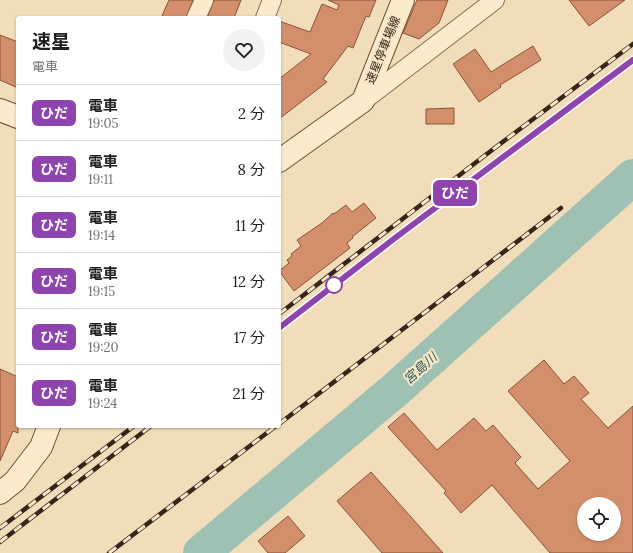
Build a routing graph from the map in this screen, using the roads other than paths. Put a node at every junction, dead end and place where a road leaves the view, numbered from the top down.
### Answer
1 (204, 0) edge
2 (272, 0) edge
3 (403, 0) edge
4 (495, 0) edge
5 (197, 16) edge
6 (266, 16) edge
7 (363, 101) junction
8 (0, 110) edge
9 (16, 117) edge
10 (281, 160) edge
11 (48, 428) edge
12 (0, 493) edge

1 - 5 street
2 - 6 street
3 - 7 street, 速星停車場線
4 - 7 street
7 - 10 street
8 - 9 street
11 - 12 street

